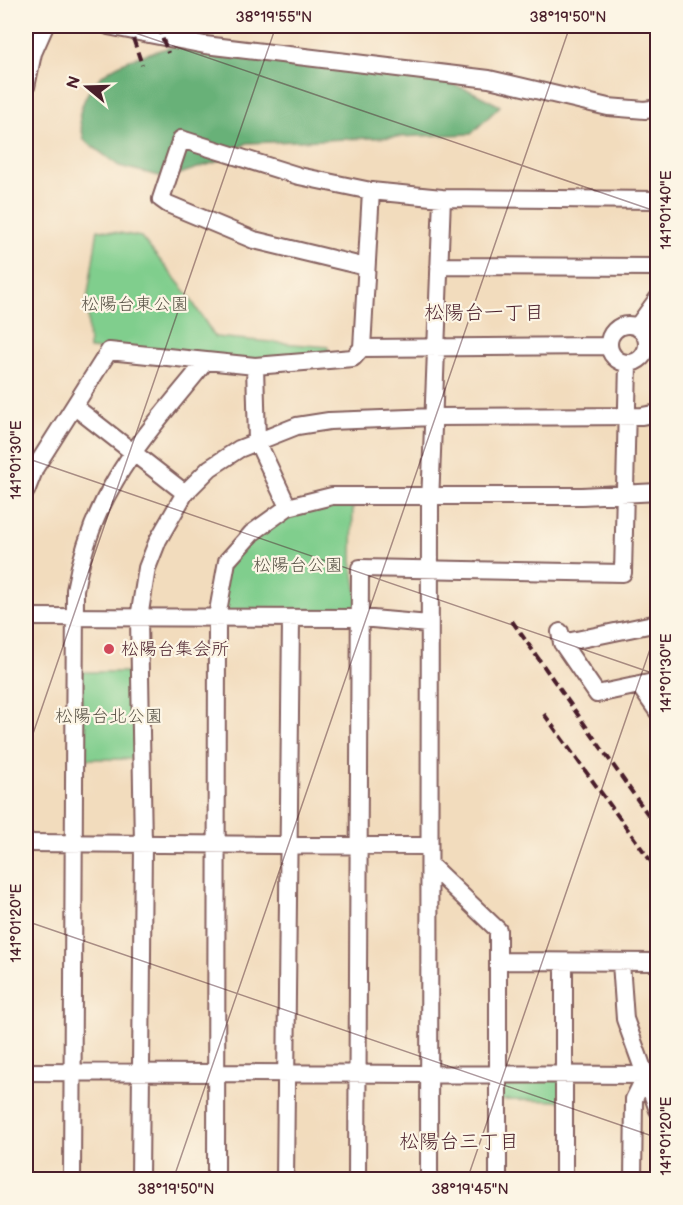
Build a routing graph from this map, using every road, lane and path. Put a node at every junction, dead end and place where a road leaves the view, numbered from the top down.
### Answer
1 (45, 26) edge
2 (108, 26) edge
3 (171, 26) edge
4 (185, 41) junction
5 (26, 87) edge
6 (657, 108) edge
7 (371, 191) junction
8 (442, 198) junction
9 (657, 200) edge
10 (439, 266) junction
11 (366, 267) junction
12 (657, 267) edge
13 (657, 298) edge
14 (638, 327) junction
15 (436, 346) junction
16 (608, 346) junction
17 (362, 348) junction
18 (206, 361) junction
19 (628, 364) junction
20 (255, 366) junction
21 (75, 406) junction
22 (657, 413) edge
23 (628, 415) junction
24 (435, 417) junction
25 (257, 441) junction
26 (132, 452) junction
27 (26, 490) edge
28 (657, 492) edge
29 (185, 493) junction
30 (625, 495) junction
31 (430, 497) junction
32 (288, 507) junction
33 (430, 568) junction
34 (75, 616) junction
35 (26, 617) edge
36 (217, 617) junction
37 (139, 618) junction
38 (361, 618) junction
39 (291, 619) junction
40 (657, 623) edge
41 (429, 624) junction
42 (657, 681) edge
43 (639, 685) junction
44 (657, 712) edge
45 (26, 843) edge
46 (217, 843) junction
47 (74, 844) junction
48 (143, 844) junction
49 (290, 844) junction
50 (359, 845) junction
51 (429, 846) junction
52 (430, 865) junction
53 (498, 961) junction
54 (564, 962) junction
55 (657, 962) edge
56 (621, 963) junction
57 (26, 1072) edge
58 (429, 1072) junction
59 (499, 1072) junction
60 (74, 1073) junction
61 (142, 1073) junction
62 (217, 1073) junction
63 (285, 1073) junction
64 (357, 1073) junction
65 (565, 1074) junction
66 (646, 1075) junction
67 (657, 1110) edge
68 (72, 1179) edge
69 (140, 1179) edge
70 (216, 1179) edge
71 (285, 1179) edge
72 (357, 1179) edge
73 (429, 1179) edge
74 (498, 1179) edge
75 (564, 1179) edge
76 (633, 1179) edge

1 - 5 street
2 - 4 street
3 - 4 street
4 - 6 street
7 - 8 street
7 - 11 street
7 - 11 street
8 - 9 street
8 - 10 street
10 - 12 street
10 - 15 street
11 - 17 street
13 - 14 street
14 - 16 street
14 - 19 street
15 - 16 street
15 - 17 street
15 - 24 street
16 - 19 street
17 - 20 street
18 - 20 street
18 - 21 street
18 - 26 street
19 - 23 street
20 - 25 street
21 - 26 street
21 - 27 street
22 - 23 street
23 - 24 street
23 - 30 street
24 - 25 street
24 - 31 street
25 - 29 street
25 - 32 street
26 - 29 street
26 - 34 street
28 - 30 street
29 - 37 street
30 - 31 street
30 - 33 street
31 - 32 street
31 - 33 street
32 - 36 street
33 - 38 street
33 - 41 street
34 - 35 street
34 - 37 street
34 - 47 street
36 - 37 street
36 - 39 street
36 - 46 street
37 - 48 street
38 - 39 street
38 - 41 street
38 - 50 street
39 - 49 street
40 - 43 street
41 - 51 street
42 - 43 street
43 - 44 street
45 - 47 street
46 - 48 street
46 - 49 street
46 - 62 street
47 - 48 street
47 - 60 street
48 - 61 street
49 - 50 street
49 - 63 street
50 - 51 street
50 - 64 street
51 - 52 street
52 - 53 street
52 - 58 street
53 - 54 street
53 - 59 street
54 - 56 street
54 - 65 street
55 - 56 street
56 - 66 street
57 - 60 street
58 - 59 street
58 - 64 street
58 - 73 street
59 - 65 street
59 - 74 street
60 - 61 street
60 - 68 street
61 - 62 street
61 - 69 street
62 - 63 street
62 - 70 street
63 - 64 street
63 - 71 street
64 - 72 street
65 - 66 street
65 - 75 street
66 - 67 street
66 - 76 street

